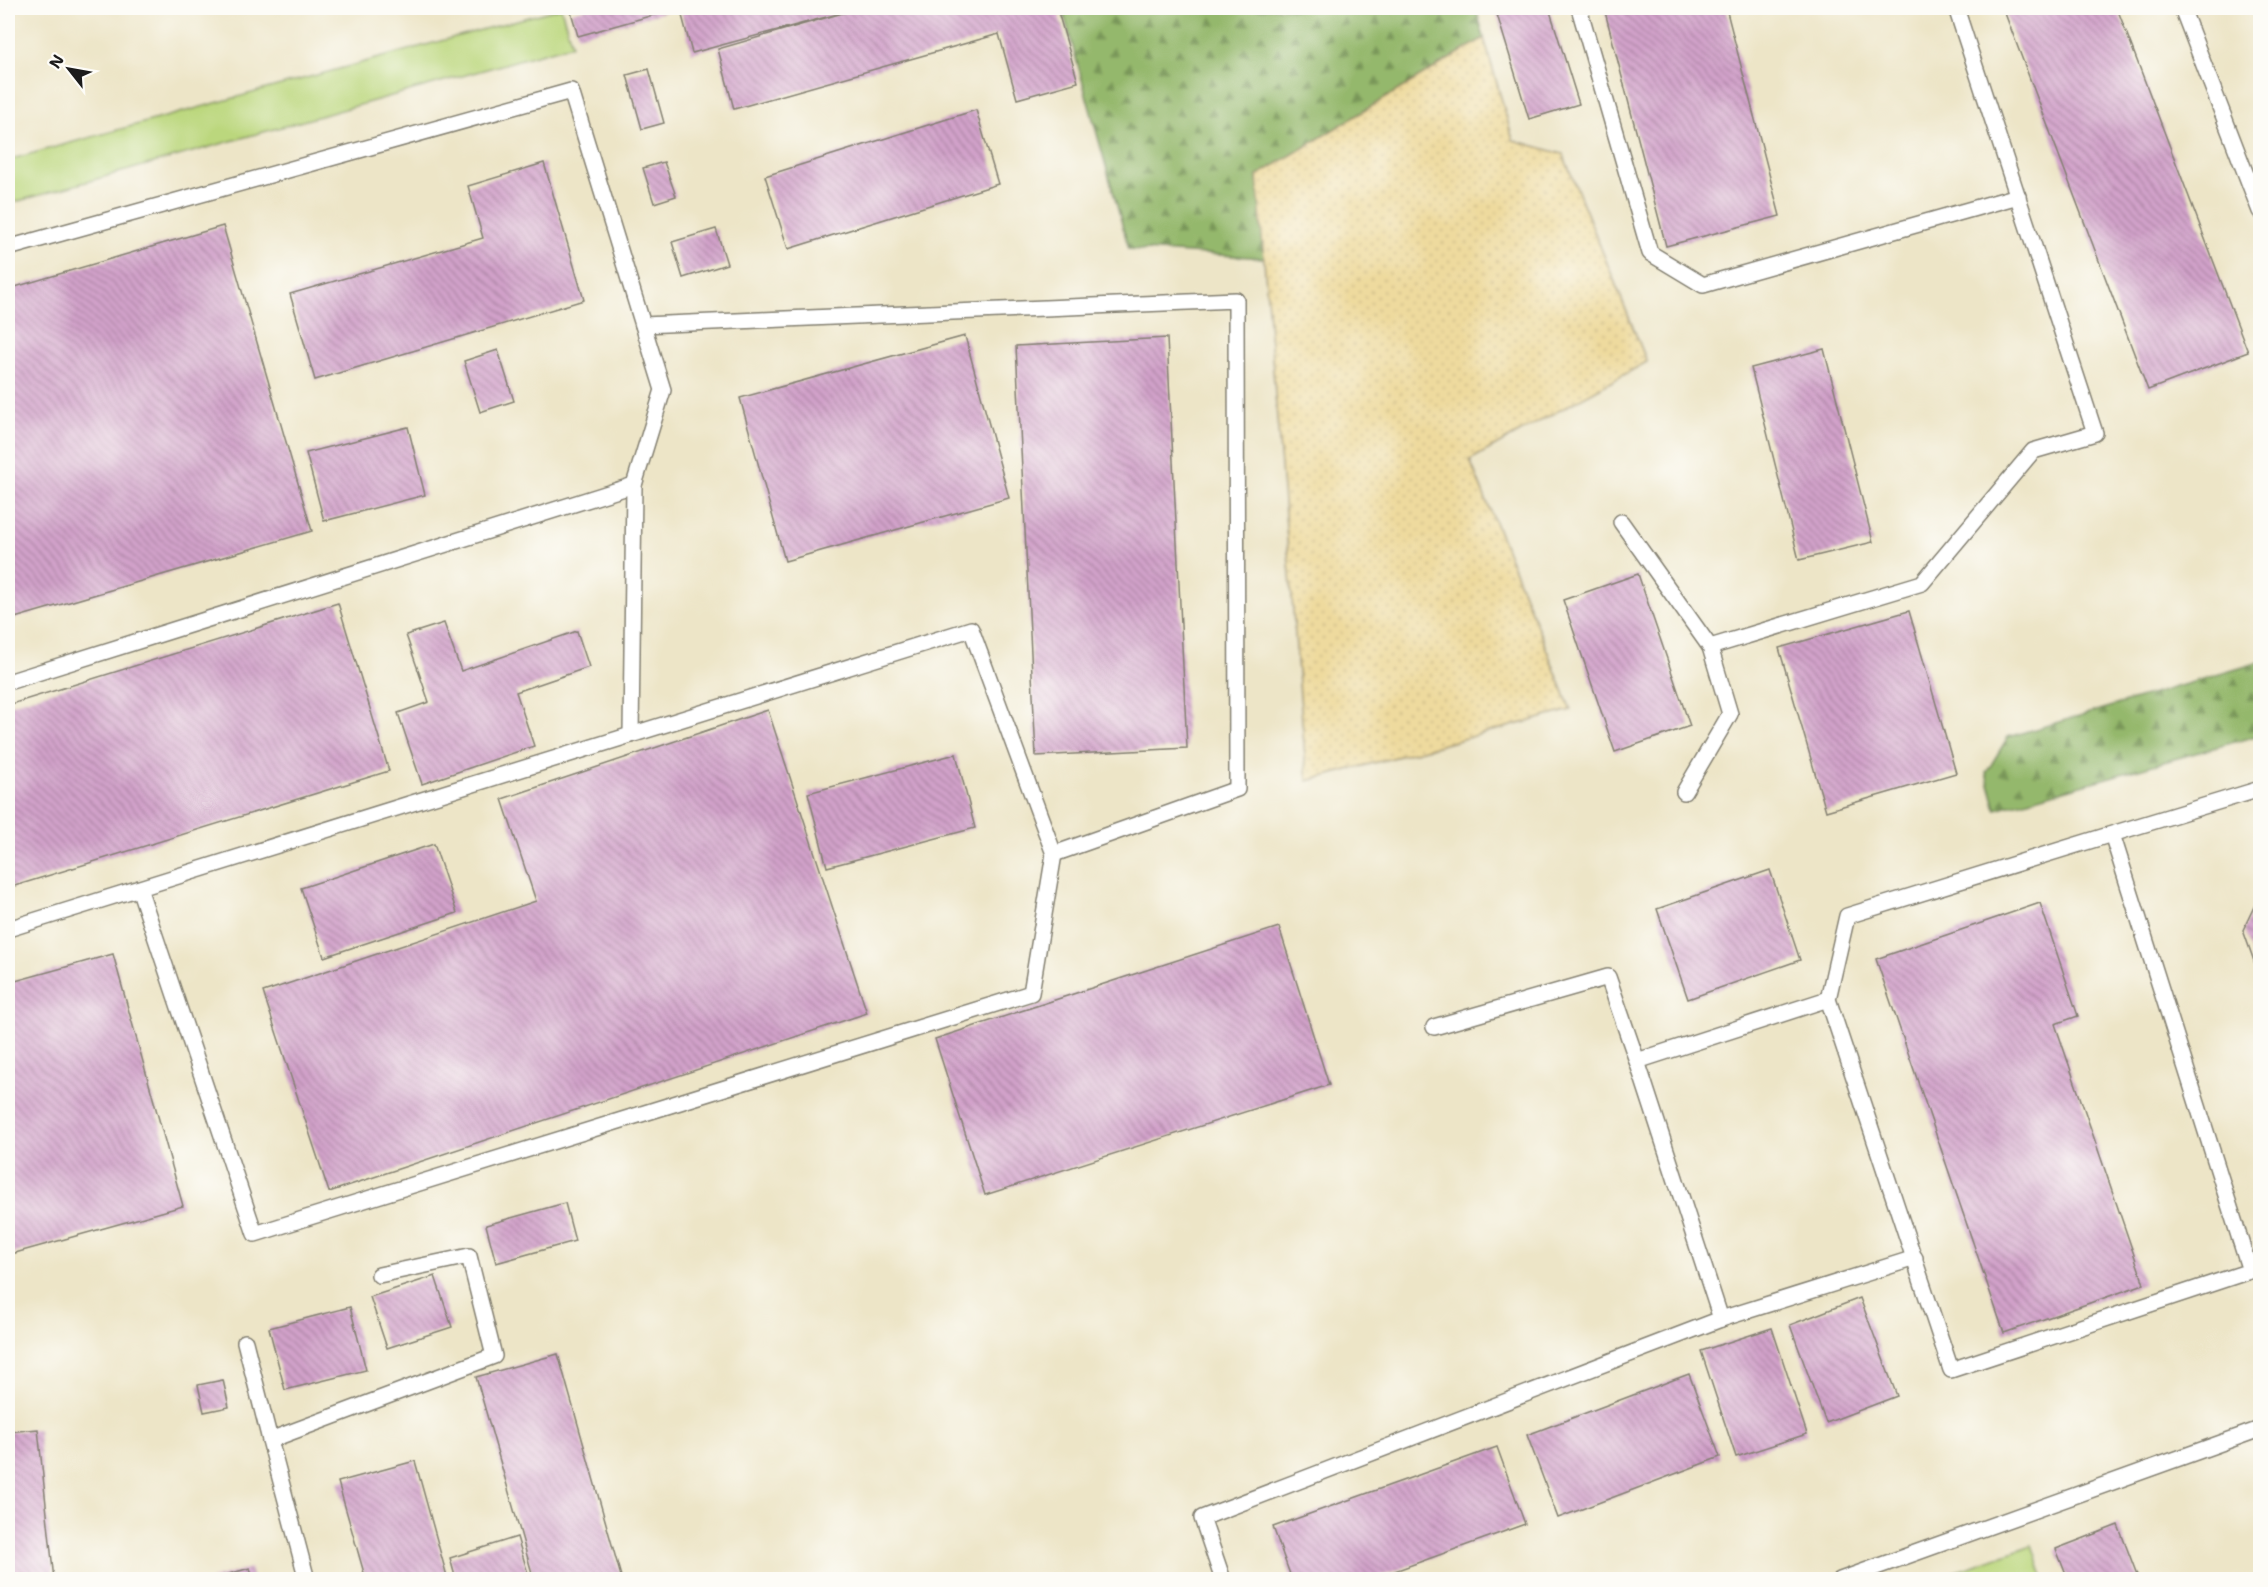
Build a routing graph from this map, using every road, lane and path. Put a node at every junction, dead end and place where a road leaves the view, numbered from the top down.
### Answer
1 (1579, 8) edge
2 (1956, 8) edge
3 (2182, 8) edge
4 (2018, 196) junction
5 (2260, 211) edge
6 (8, 248) edge
7 (643, 326) junction
8 (634, 484) junction
9 (1621, 522) dead end
10 (1710, 647) junction
11 (8, 682) edge
12 (631, 735) junction
13 (2260, 789) edge
14 (1684, 792) dead end
15 (2112, 834) junction
16 (1054, 854) junction
17 (139, 888) junction
18 (8, 929) edge
19 (1828, 999) junction
20 (1434, 1027) dead end
21 (1637, 1061) junction
22 (1915, 1258) junction
23 (379, 1275) dead end
24 (1720, 1319) junction
25 (245, 1342) dead end
26 (2260, 1429) edge
27 (270, 1440) junction
28 (307, 1580) edge
29 (1223, 1580) edge
30 (1840, 1580) edge

1 - 4 lane
2 - 4 lane
3 - 5 lane
4 - 10 lane
6 - 7 lane
7 - 8 lane
7 - 16 lane
8 - 11 lane
8 - 12 lane
9 - 10 lane
10 - 14 lane
12 - 16 lane
12 - 17 lane
13 - 15 lane
15 - 19 lane
15 - 22 lane
16 - 17 lane
17 - 18 lane
19 - 21 lane
19 - 22 lane
20 - 21 lane
21 - 24 lane
22 - 24 lane
23 - 27 lane
24 - 29 lane
25 - 27 lane
26 - 30 lane
27 - 28 lane

